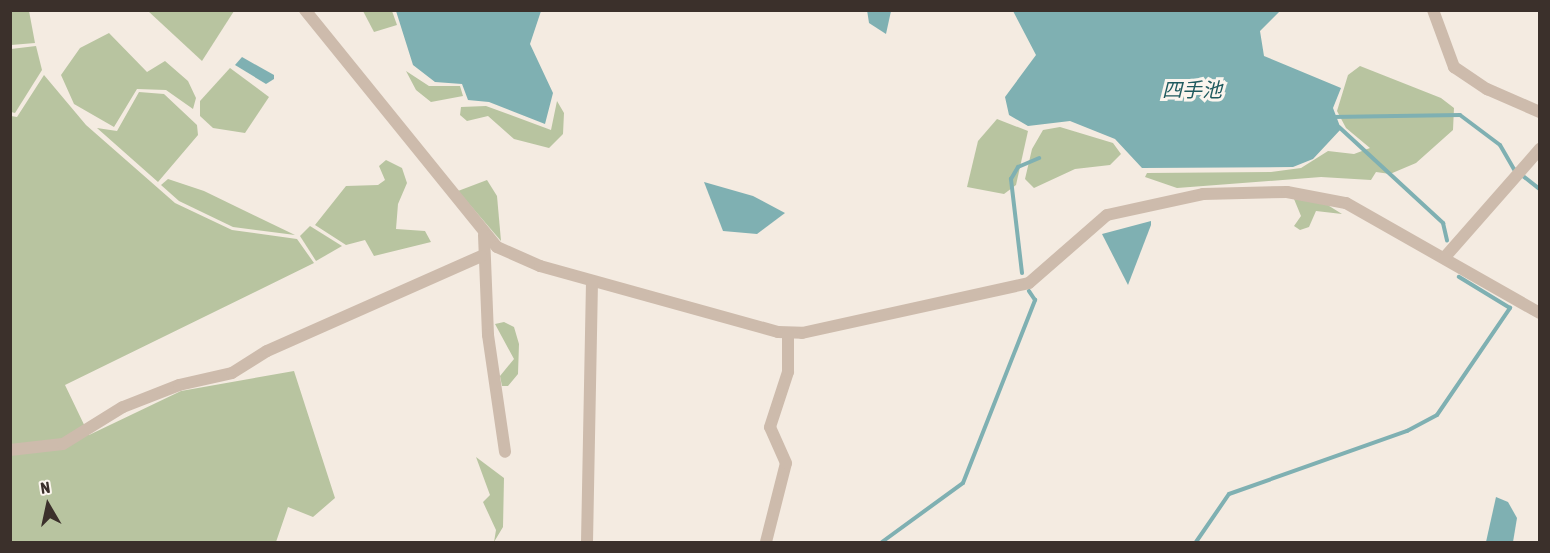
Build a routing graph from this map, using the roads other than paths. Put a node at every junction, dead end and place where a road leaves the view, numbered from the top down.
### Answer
1 (305, 10) edge
2 (1433, 10) edge
3 (1539, 112) edge
4 (1539, 149) edge
5 (484, 235) junction
6 (481, 256) junction
7 (1445, 257) junction
8 (592, 281) junction
9 (1539, 313) edge
10 (788, 333) junction
11 (10, 450) edge
12 (505, 452) dead end
13 (587, 543) edge
14 (766, 543) edge

1 - 5 street
2 - 3 street
4 - 7 street
5 - 6 street
5 - 8 street
6 - 11 street
6 - 12 street
7 - 9 street
7 - 10 street
8 - 10 street
8 - 13 street
10 - 14 street

